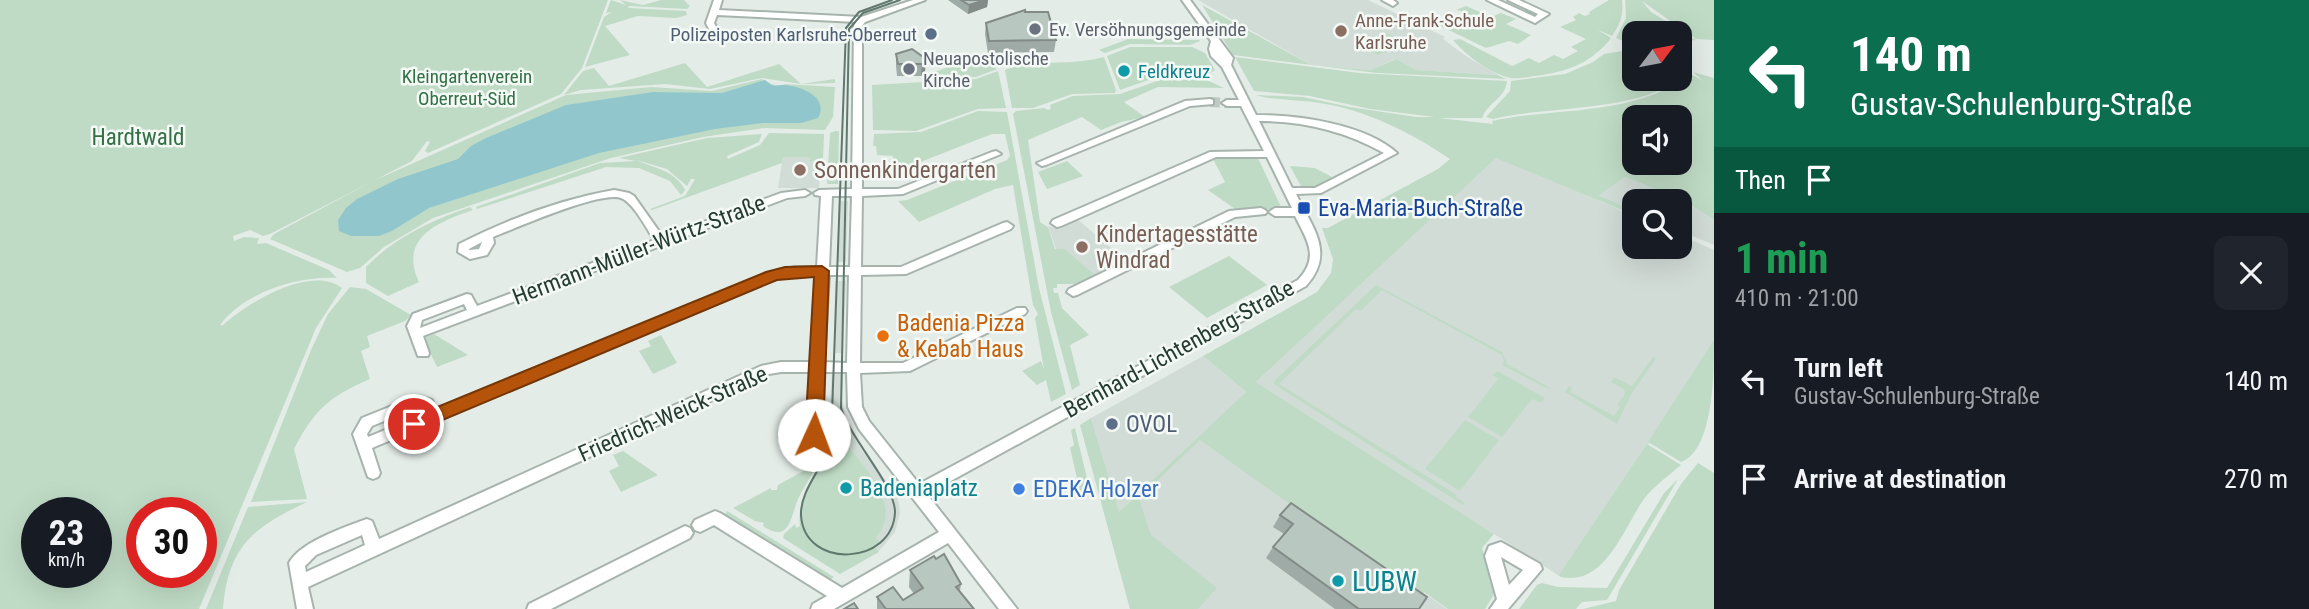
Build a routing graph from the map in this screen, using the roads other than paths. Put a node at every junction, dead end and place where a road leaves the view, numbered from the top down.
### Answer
1 (718, 0) edge
2 (921, 0) edge
3 (1186, 0) edge
4 (1491, 0) edge
5 (1512, 0) edge
6 (714, 12) junction
7 (862, 20) junction
8 (714, 31) dead end
9 (1210, 102) tunnel mouth
10 (1227, 103) tunnel mouth
11 (1244, 103) junction
12 (1251, 118) junction
13 (1403, 147) dead end
14 (1392, 153) junction
15 (996, 154) dead end
16 (1269, 154) junction
17 (1042, 163) dead end
18 (1288, 191) junction
19 (805, 192) dead end
20 (856, 193) junction
21 (1261, 212) dead end
22 (1275, 212) dead end
23 (1298, 212) junction
24 (1057, 223) dead end
25 (1007, 226) dead end
26 (487, 235) dead end
27 (661, 242) junction
28 (822, 271) junction
29 (855, 271) junction
30 (1073, 292) dead end
31 (1021, 311) dead end
32 (424, 354) dead end
33 (818, 367) junction
34 (853, 367) junction
35 (814, 435) dead end
36 (364, 445) joint
37 (373, 473) dead end
38 (917, 493) junction
39 (950, 534) junction
40 (373, 549) junction
41 (299, 583) junction
42 (841, 597) junction
43 (305, 609) edge
44 (535, 609) edge
45 (819, 609) edge
46 (1009, 609) edge

1 - 6 street
2 - 7 street
3 - 11 street, Bernhard-Lichtenberg-Straße
4 - 5 street
6 - 7 street
6 - 8 street
7 - 20 street
9 - 17 street
10 - 11 street
11 - 12 street, Bernhard-Lichtenberg-Straße
12 - 14 street
12 - 16 street, Bernhard-Lichtenberg-Straße
13 - 14 street
14 - 18 street
15 - 20 street
16 - 18 street, Bernhard-Lichtenberg-Straße
16 - 24 street
18 - 23 street, Bernhard-Lichtenberg-Straße
19 - 27 street, Hermann-Müller-Würtz-Straße
20 - 28 street
20 - 29 street
21 - 30 street
22 - 23 street
23 - 38 street, Bernhard-Lichtenberg-Straße
25 - 29 street
26 - 27 street
27 - 32 street, Hermann-Müller-Würtz-Straße
28 - 29 street
28 - 33 street
28 - 36 street
29 - 34 street
31 - 34 street, Friedrich-Weick-Straße
33 - 34 street, Friedrich-Weick-Straße
33 - 35 street
33 - 40 street, Friedrich-Weick-Straße
34 - 38 street
36 - 37 street
38 - 39 street
39 - 42 street
39 - 46 street
40 - 41 street, Friedrich-Weick-Straße
40 - 41 street
41 - 43 street
42 - 44 street
42 - 45 street

